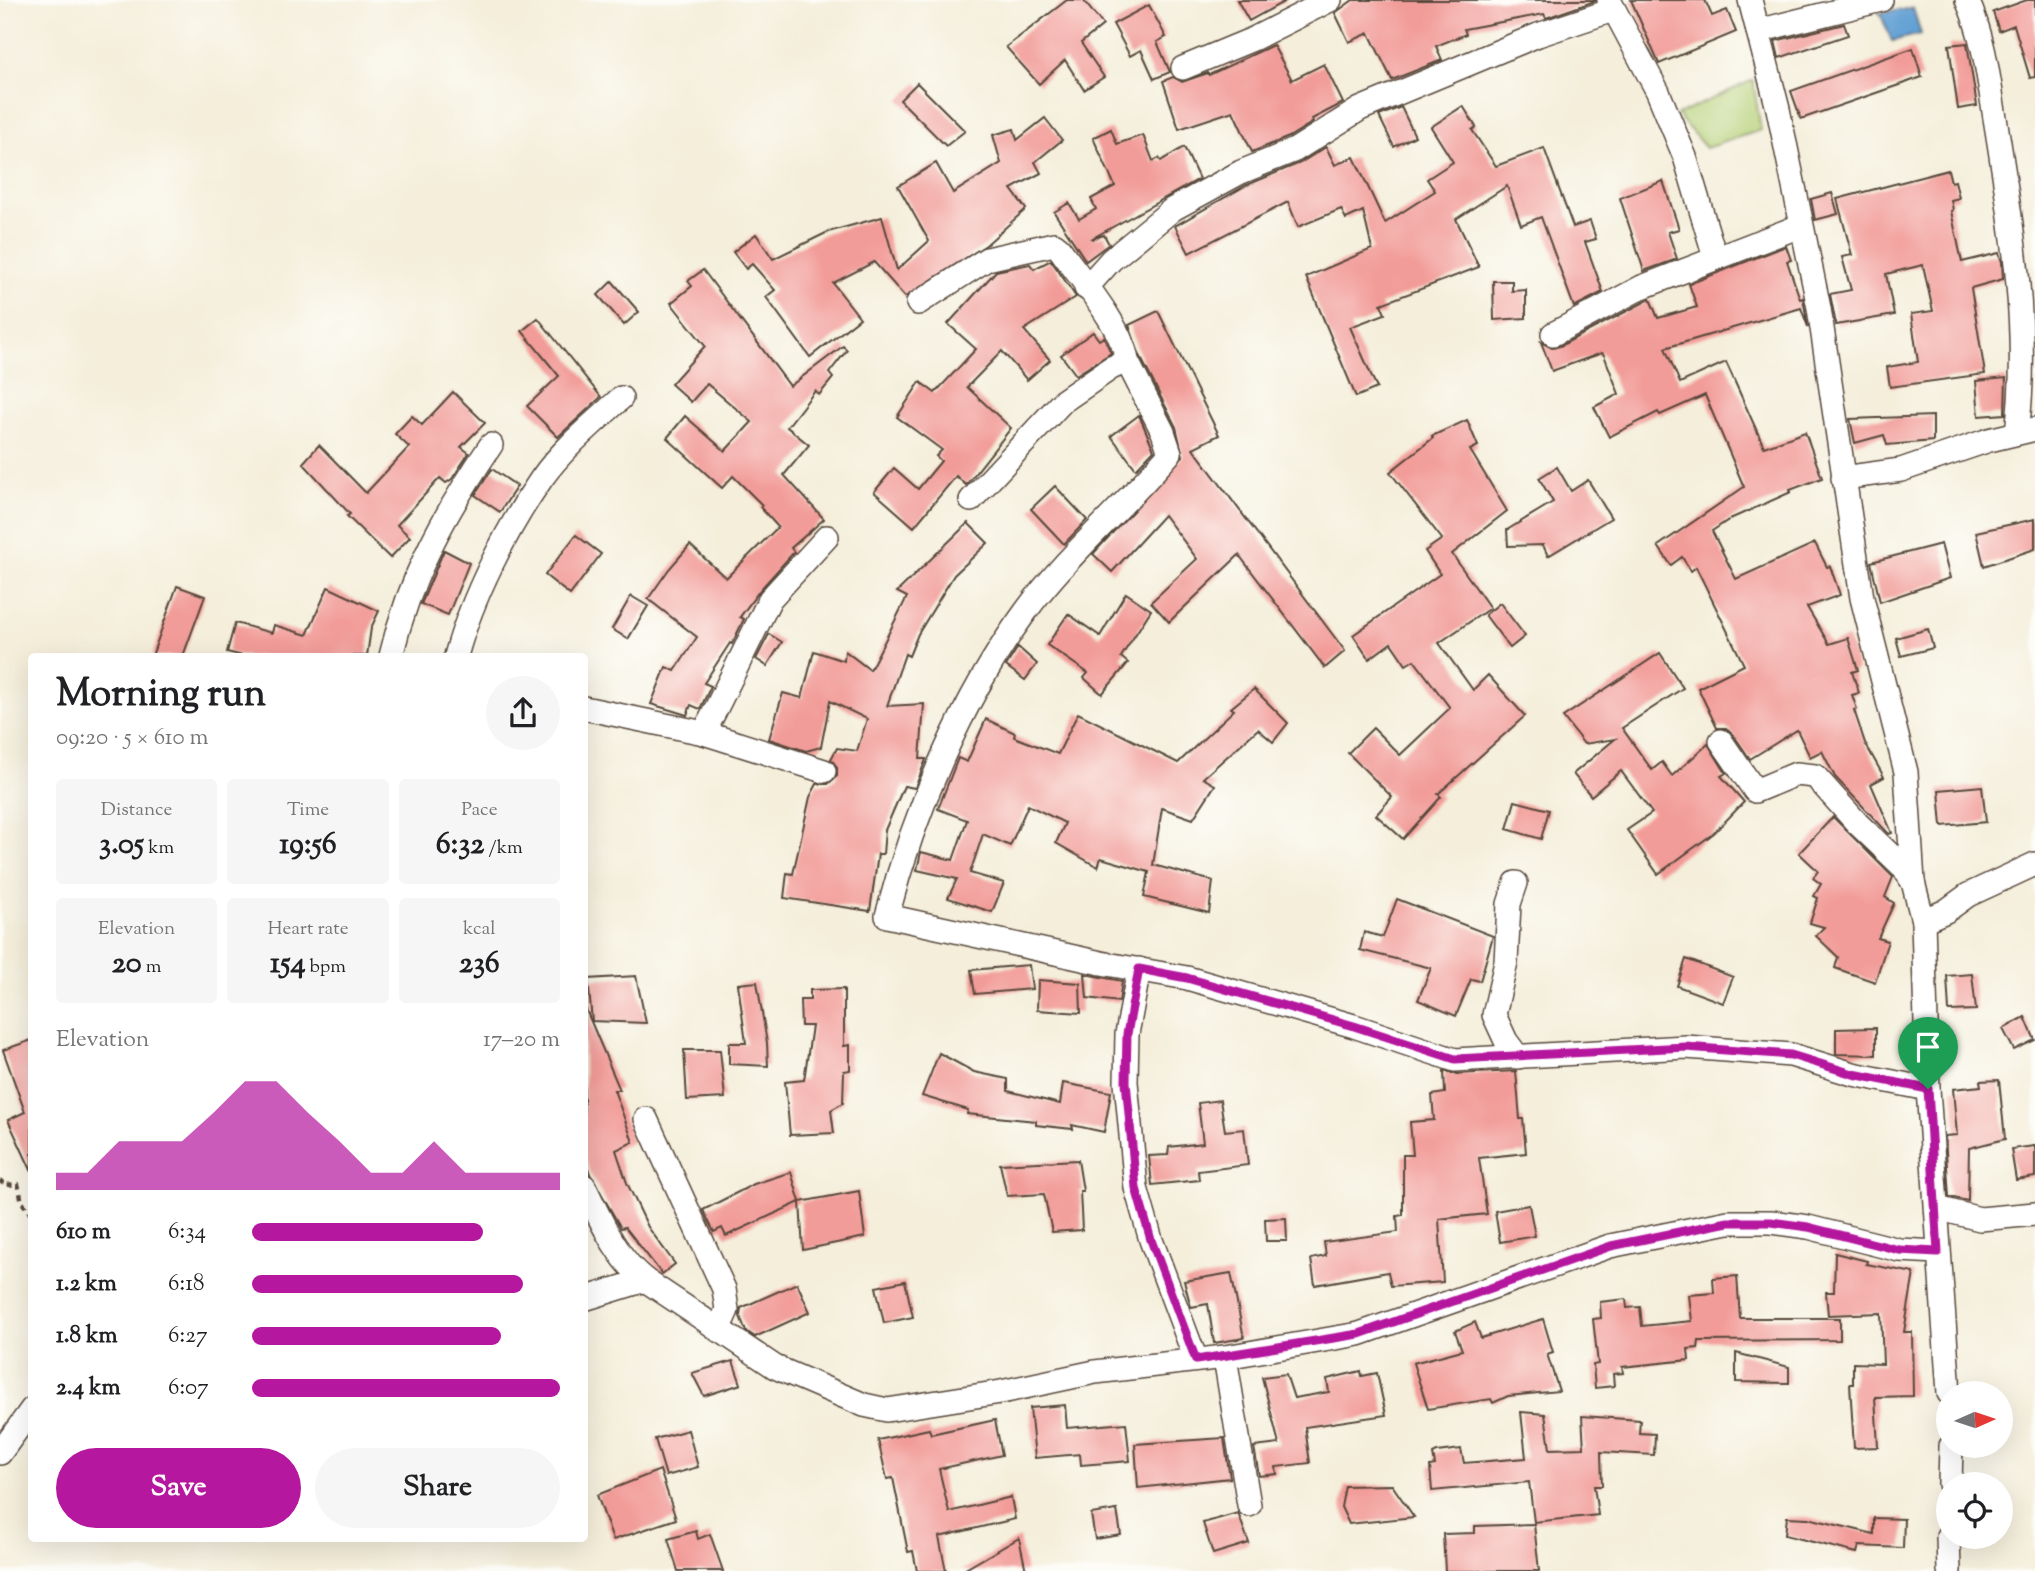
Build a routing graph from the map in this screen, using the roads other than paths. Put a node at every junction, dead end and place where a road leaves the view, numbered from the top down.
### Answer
1 (1330, 0) edge
2 (1750, 0) edge
3 (1881, 0) edge
4 (1967, 0) edge
5 (1611, 5) edge
6 (1758, 31) junction
7 (1183, 68) dead end
8 (1800, 226) junction
9 (1715, 257) junction
10 (1086, 288) junction
11 (918, 303) dead end
12 (1553, 334) dead end
13 (1127, 361) junction
14 (621, 398) dead end
15 (2026, 430) edge
16 (491, 445) dead end
17 (1843, 478) junction
18 (971, 500) dead end
19 (827, 537) dead end
20 (392, 653) edge
21 (457, 653) edge
22 (588, 709) edge
23 (704, 733) junction
24 (1721, 741) dead end
25 (824, 771) dead end
26 (2035, 864) edge
27 (1913, 882) junction
28 (1516, 883) dead end
29 (1923, 921) junction
30 (1139, 969) junction
31 (1518, 1057) junction
32 (1928, 1089) junction
33 (646, 1119) dead end
34 (588, 1194) edge
35 (1937, 1208) junction
36 (2035, 1214) edge
37 (1938, 1252) junction
38 (645, 1280) junction
39 (588, 1299) edge
40 (718, 1330) junction
41 (1225, 1357) junction
42 (1196, 1360) junction
43 (1948, 1381) edge
44 (17, 1415) edge
45 (0, 1453) edge
46 (1249, 1505) dead end
47 (1948, 1549) edge
48 (1949, 1571) edge

1 - 7 street
2 - 6 street
3 - 6 street
4 - 15 street
5 - 9 street
5 - 10 street
6 - 8 street
8 - 9 street
8 - 17 street
9 - 12 street
10 - 11 street
10 - 13 street
13 - 18 street
13 - 30 street
14 - 21 street
15 - 17 street
16 - 20 street
17 - 27 street
19 - 23 street
22 - 23 street
23 - 25 street
24 - 27 street
26 - 29 street
27 - 29 street
28 - 31 street
29 - 32 street
30 - 31 street
30 - 42 street
31 - 32 street
32 - 35 street
33 - 40 street
34 - 38 street
35 - 36 street
35 - 37 street
37 - 41 street
37 - 43 street
38 - 39 street
38 - 40 street
40 - 42 street
41 - 42 street
41 - 46 street
44 - 45 street
47 - 48 street

